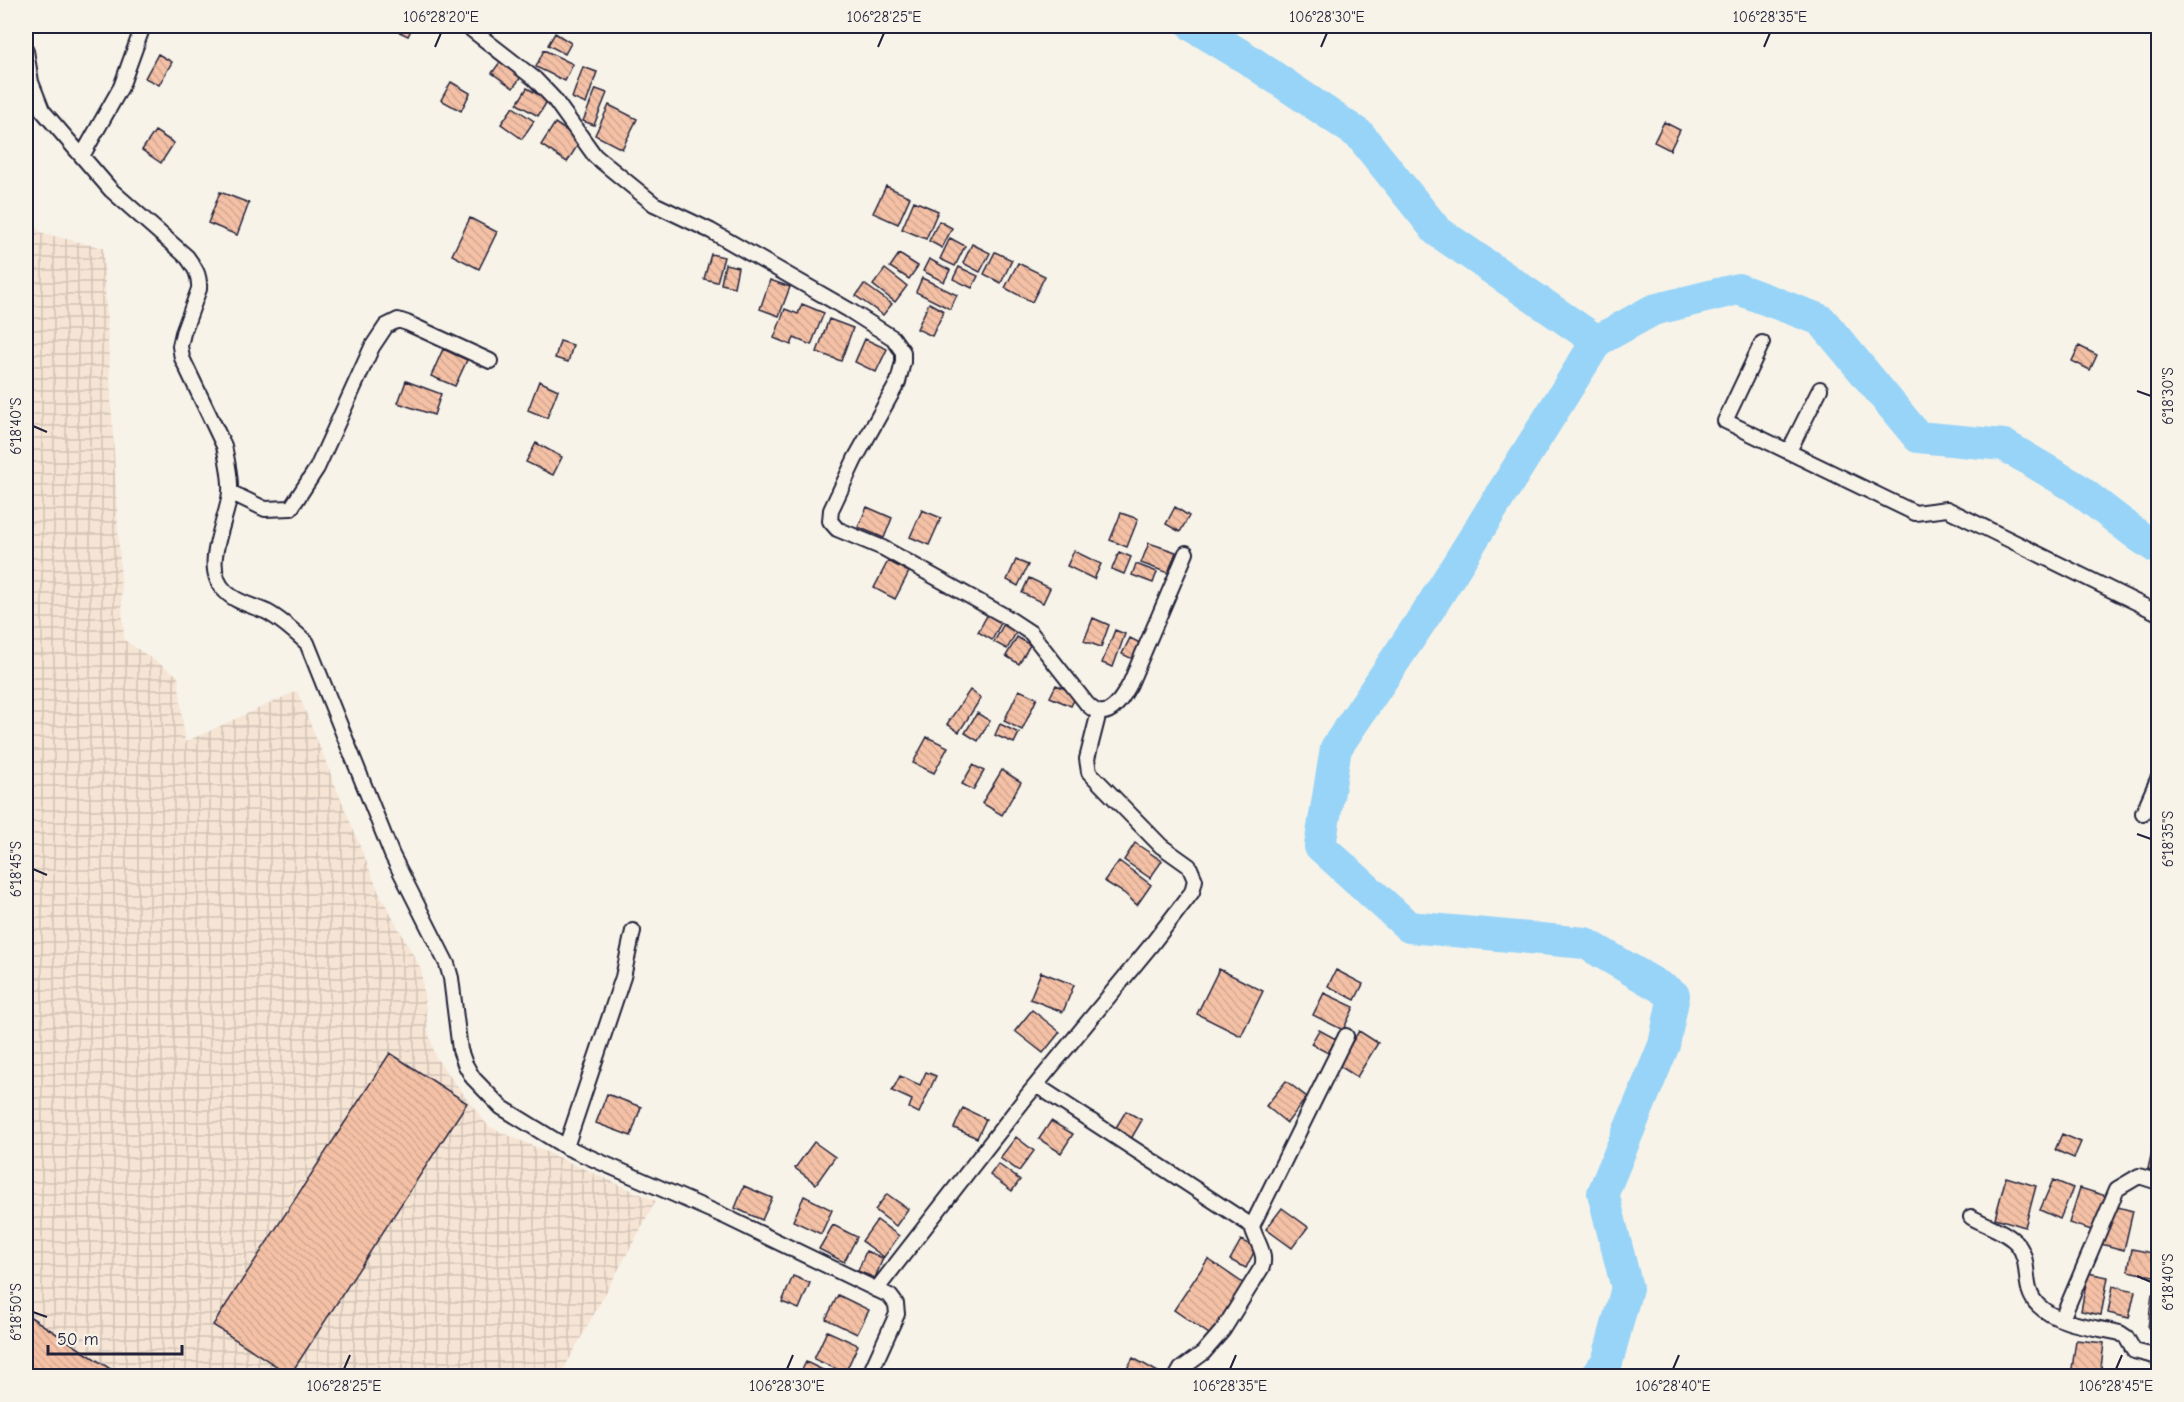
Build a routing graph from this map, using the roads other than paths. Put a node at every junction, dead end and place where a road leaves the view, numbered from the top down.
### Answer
1 (143, 26) edge
2 (467, 26) edge
3 (26, 51) edge
4 (82, 156) junction
5 (1762, 343) dead end
6 (490, 361) dead end
7 (1821, 389) dead end
8 (1789, 451) junction
9 (230, 492) junction
10 (1186, 554) dead end
11 (2158, 613) edge
12 (1099, 712) junction
13 (2158, 782) edge
14 (2143, 813) dead end
15 (633, 931) dead end
16 (1346, 1036) dead end
17 (1036, 1085) junction
18 (566, 1147) junction
19 (2158, 1182) edge
20 (1971, 1217) dead end
21 (1252, 1226) junction
22 (876, 1290) junction
23 (2061, 1319) junction
24 (2158, 1357) edge
25 (869, 1377) edge
26 (1178, 1377) edge

1 - 4 street
2 - 12 street
3 - 4 street
4 - 9 street
5 - 8 street
6 - 9 street
7 - 8 street
8 - 11 street
9 - 18 street
10 - 12 street
12 - 17 street
13 - 14 street
15 - 18 street
16 - 21 street
17 - 21 street
17 - 22 street
18 - 22 street
19 - 23 street
20 - 23 street
21 - 26 street
22 - 25 street
23 - 24 street

